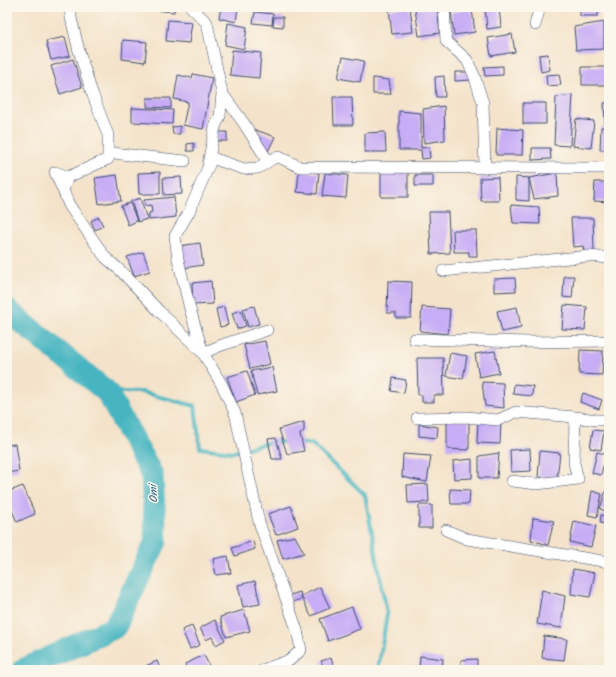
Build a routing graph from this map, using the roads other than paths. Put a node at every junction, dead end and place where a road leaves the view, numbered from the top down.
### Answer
1 (70, 7) edge
2 (191, 7) edge
3 (444, 7) edge
4 (540, 7) edge
5 (535, 25) dead end
6 (222, 93) junction
7 (108, 159) junction
8 (186, 161) dead end
9 (268, 161) junction
10 (208, 167) junction
11 (485, 168) junction
12 (609, 168) edge
13 (609, 258) edge
14 (443, 271) dead end
15 (267, 330) dead end
16 (414, 340) dead end
17 (609, 340) edge
18 (203, 354) junction
19 (575, 417) junction
20 (417, 418) dead end
21 (609, 420) edge
22 (512, 481) dead end
23 (446, 530) dead end
24 (609, 562) edge
25 (263, 670) edge

1 - 7 street
2 - 6 street
3 - 11 street
4 - 5 street
6 - 9 street
6 - 10 street
7 - 8 street
7 - 18 street
9 - 10 street
9 - 11 street
10 - 18 street
11 - 12 street
13 - 14 street
15 - 18 street
16 - 17 street
18 - 25 street
19 - 20 street
19 - 21 street
19 - 22 street
23 - 24 street

